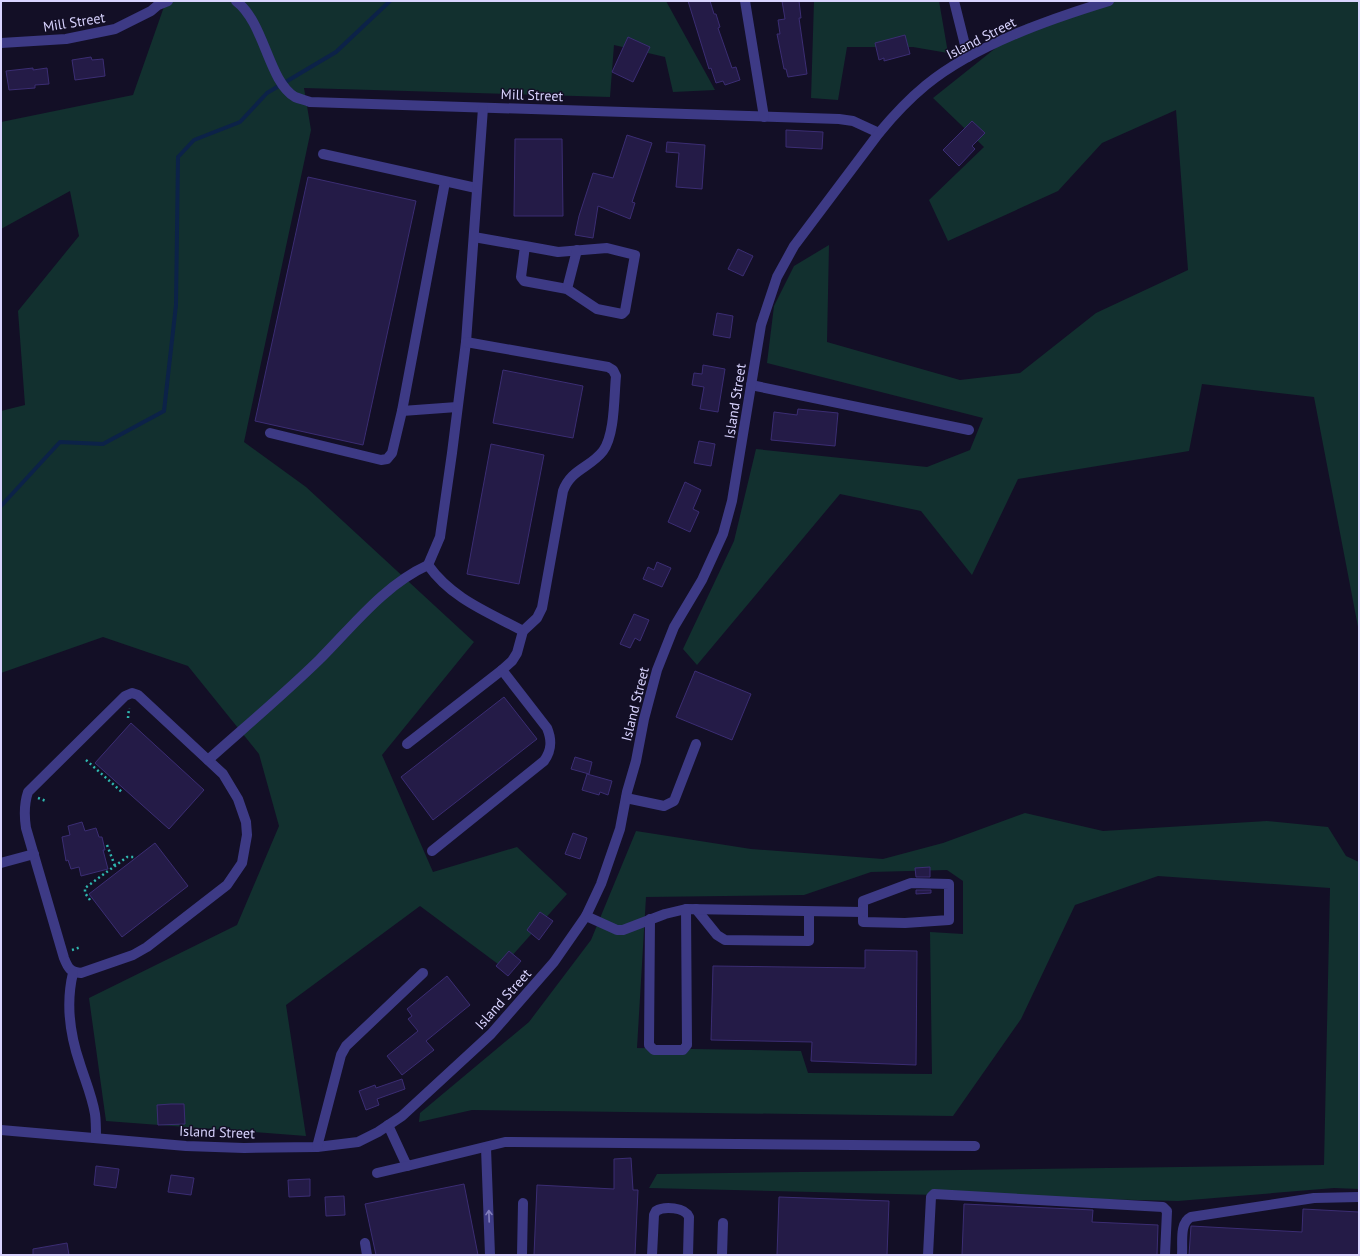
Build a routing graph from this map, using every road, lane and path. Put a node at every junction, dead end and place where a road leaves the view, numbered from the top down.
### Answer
1 (236, 1) edge
2 (745, 1) edge
3 (954, 1) edge
4 (162, 2) edge
5 (1105, 2) edge
6 (1, 43) edge
7 (968, 57) junction
8 (483, 108) junction
9 (764, 117) junction
10 (879, 133) junction
11 (323, 154) dead end
12 (444, 182) junction
13 (476, 188) junction
14 (474, 237) junction
15 (525, 246) junction
16 (577, 250) junction
17 (567, 289) junction
18 (466, 342) junction
19 (750, 385) junction
20 (457, 407) junction
21 (402, 411) junction
22 (969, 430) dead end
23 (270, 433) dead end
24 (428, 565) junction
25 (523, 631) junction
26 (502, 670) junction
27 (129, 707) dead end
28 (128, 718) dead end
29 (407, 744) dead end
30 (696, 744) dead end
31 (86, 760) dead end
32 (208, 760) junction
33 (123, 793) dead end
34 (36, 797) dead end
35 (626, 798) junction
36 (46, 801) dead end
37 (107, 845) dead end
38 (432, 851) dead end
39 (34, 854) junction
40 (134, 858) dead end
41 (1, 863) edge
42 (115, 866) junction
43 (90, 900) dead end
44 (691, 909) junction
45 (809, 912) junction
46 (862, 912) junction
47 (586, 916) junction
48 (650, 920) junction
49 (73, 973) junction
50 (422, 973) dead end
51 (388, 1125) junction
52 (1, 1130) edge
53 (96, 1138) junction
54 (975, 1146) dead end
55 (317, 1147) junction
56 (486, 1148) junction
57 (407, 1166) junction
58 (377, 1173) dead end
59 (1359, 1197) edge
60 (523, 1203) dead end
61 (723, 1223) dead end
62 (365, 1244) dead end
63 (367, 1255) edge
64 (490, 1255) edge
65 (522, 1255) edge
66 (652, 1255) edge
67 (688, 1255) edge
68 (722, 1255) edge
69 (928, 1255) edge
70 (1165, 1255) edge
71 (1182, 1255) edge

1 - 8 street, Mill Street
2 - 9 street
3 - 7 street
4 - 6 street, Mill Street
5 - 7 street, Island Street
7 - 10 street, Island Street
8 - 9 street, Mill Street
8 - 13 street
9 - 10 street, Mill Street
10 - 19 street, Island Street
11 - 12 street
12 - 13 street
12 - 21 street
13 - 14 street
14 - 15 street
14 - 18 street
15 - 16 street
15 - 17 street
16 - 17 street
16 - 17 street
18 - 20 street
18 - 25 street
19 - 22 street
19 - 35 street, Island Street
20 - 21 street
20 - 24 street
21 - 23 street
24 - 25 street
24 - 32 street
25 - 26 street
26 - 29 street
26 - 38 street
27 - 28 path
30 - 35 street
31 - 33 path
32 - 39 street
32 - 49 street
34 - 36 path
35 - 47 street, Island Street
37 - 42 path
39 - 41 street
39 - 49 street
40 - 42 path
42 - 43 path
44 - 45 street
44 - 45 street
44 - 48 street
44 - 48 street
45 - 46 street
46 - 46 street
47 - 48 street
47 - 51 street, Island Street
49 - 53 street
50 - 55 street
51 - 55 street, Island Street
51 - 57 street
52 - 53 street, Island Street
53 - 55 street, Island Street
54 - 56 street
56 - 57 street
64 -> 56 street
57 - 58 street
59 - 71 street
60 - 65 street
61 - 68 street
62 - 63 street
66 - 67 street
69 - 70 street

